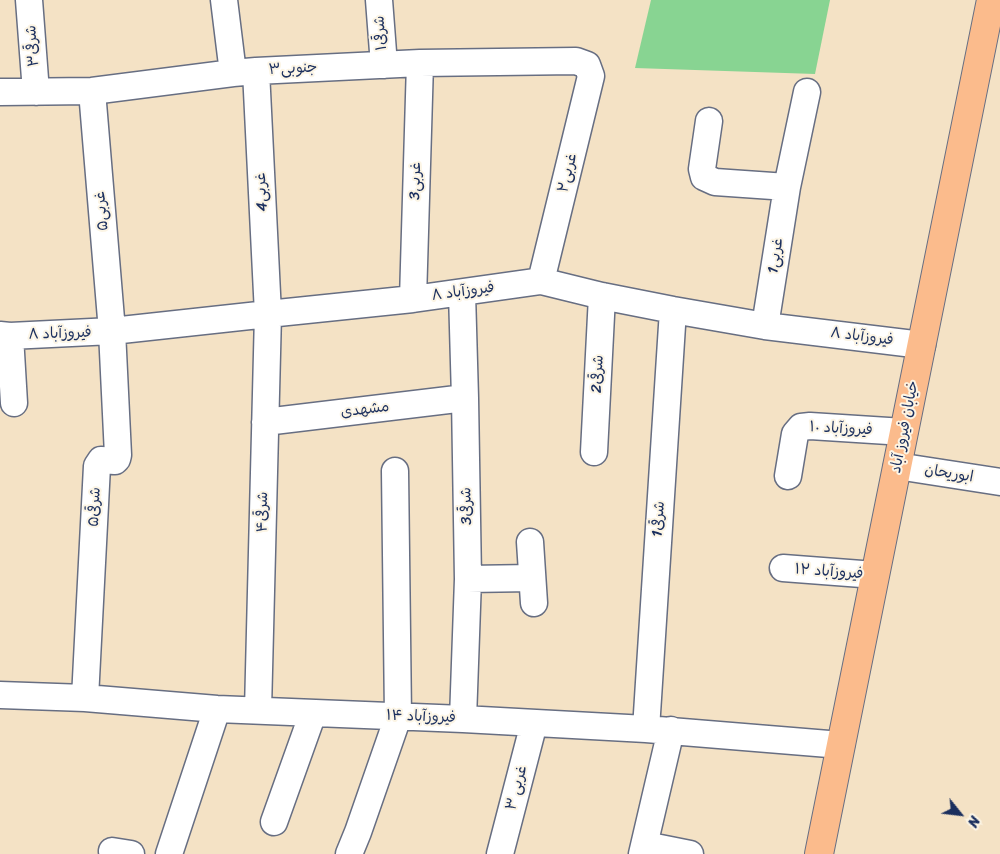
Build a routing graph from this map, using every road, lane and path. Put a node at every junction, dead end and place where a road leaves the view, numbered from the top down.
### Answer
1 (29, 0) edge
2 (224, 0) edge
3 (379, 0) edge
4 (991, 0) edge
5 (420, 63) junction
6 (384, 65) junction
7 (587, 65) joint
8 (245, 72) junction
9 (92, 91) junction
10 (0, 92) edge
11 (36, 92) junction
12 (806, 92) dead end
13 (709, 121) dead end
14 (786, 187) junction
15 (541, 281) junction
16 (462, 293) junction
17 (602, 296) junction
18 (413, 299) junction
19 (673, 310) junction
20 (268, 314) junction
21 (765, 326) junction
22 (112, 331) junction
23 (5, 335) edge
24 (922, 345) junction
25 (465, 398) junction
26 (14, 403) dead end
27 (265, 422) junction
28 (904, 432) junction
29 (594, 452) dead end
30 (898, 466) junction
31 (395, 471) dead end
32 (788, 476) dead end
33 (1000, 482) edge
34 (530, 542) dead end
35 (783, 568) dead end
36 (875, 575) junction
37 (468, 579) junction
38 (0, 695) edge
39 (85, 698) junction
40 (217, 709) junction
41 (258, 710) junction
42 (313, 713) junction
43 (398, 717) junction
44 (463, 719) junction
45 (534, 723) junction
46 (658, 730) junction
47 (841, 745) junction
48 (274, 822) dead end
49 (643, 849) edge
50 (168, 854) edge
51 (349, 854) edge
52 (500, 854) edge
53 (690, 854) edge
54 (819, 854) edge

1 - 11 street, شرقی۳
2 - 8 street, غربی4
3 - 6 street, شرقی۱
4 - 24 main road, خیابان فیروز آباد
5 - 6 street, جنوبی۳
5 - 7 street, جنوبی۳
5 - 18 street, غربی3
6 - 8 street, جنوبی۳
7 - 15 street, غربی۲
8 - 9 street, جنوبی۳
8 - 20 street, غربی4
9 - 11 street, جنوبی۳
9 - 22 street, غربی۵
10 - 11 street, جنوبی۳
12 - 14 street, غربی1
13 - 14 street
14 - 21 street, غربی1
15 - 16 street, فیروزآباد ۸
15 - 17 street, فیروزآباد ۸
16 - 18 street, فیروزآباد ۸
16 - 25 street, شرقی3
17 - 19 street, فیروزآباد ۸
17 - 29 street, شرقی2
18 - 20 street, فیروزآباد ۸
19 - 21 street, فیروزآباد ۸
19 - 46 street, شرقی1
20 - 22 street, فیروزآباد ۸
20 - 27 street, شرقی۴
21 - 24 street, فیروزآباد ۸
22 - 23 street, فیروزآباد ۸
22 - 39 street, شرقی۵
23 - 26 street
24 - 28 main road, خیابان فیروز آباد
25 - 27 street, مشهدی
25 - 37 street, شرقی3
27 - 41 street, شرقی۴
28 - 30 main road, خیابان فیروز آباد
28 - 32 street, فیروزآباد ۱۰
30 - 33 street, ابوریحان
30 - 36 main road, خیابان فیروز آباد
31 - 43 street
34 - 37 street
35 - 36 street, فیروزآباد ۱۲
36 - 47 main road, خیابان فیروز آباد
37 - 44 street, شرقی3
38 - 39 street, فیروزآباد ۱۴
39 - 40 street, فیروزآباد ۱۴
40 - 41 street, فیروزآباد ۱۴
40 - 50 street
41 - 42 street, فیروزآباد ۱۴
42 - 43 street, فیروزآباد ۱۴
42 - 48 street
43 - 44 street, فیروزآباد ۱۴
43 - 51 street
44 - 45 street, فیروزآباد ۱۴
45 - 46 street, فیروزآباد ۱۴
45 - 52 street, غربی ۳
46 - 47 street, فیروزآباد ۱۴
46 - 49 street, شرقی1
47 - 54 main road, خیابان فیروز آباد
49 - 53 street

